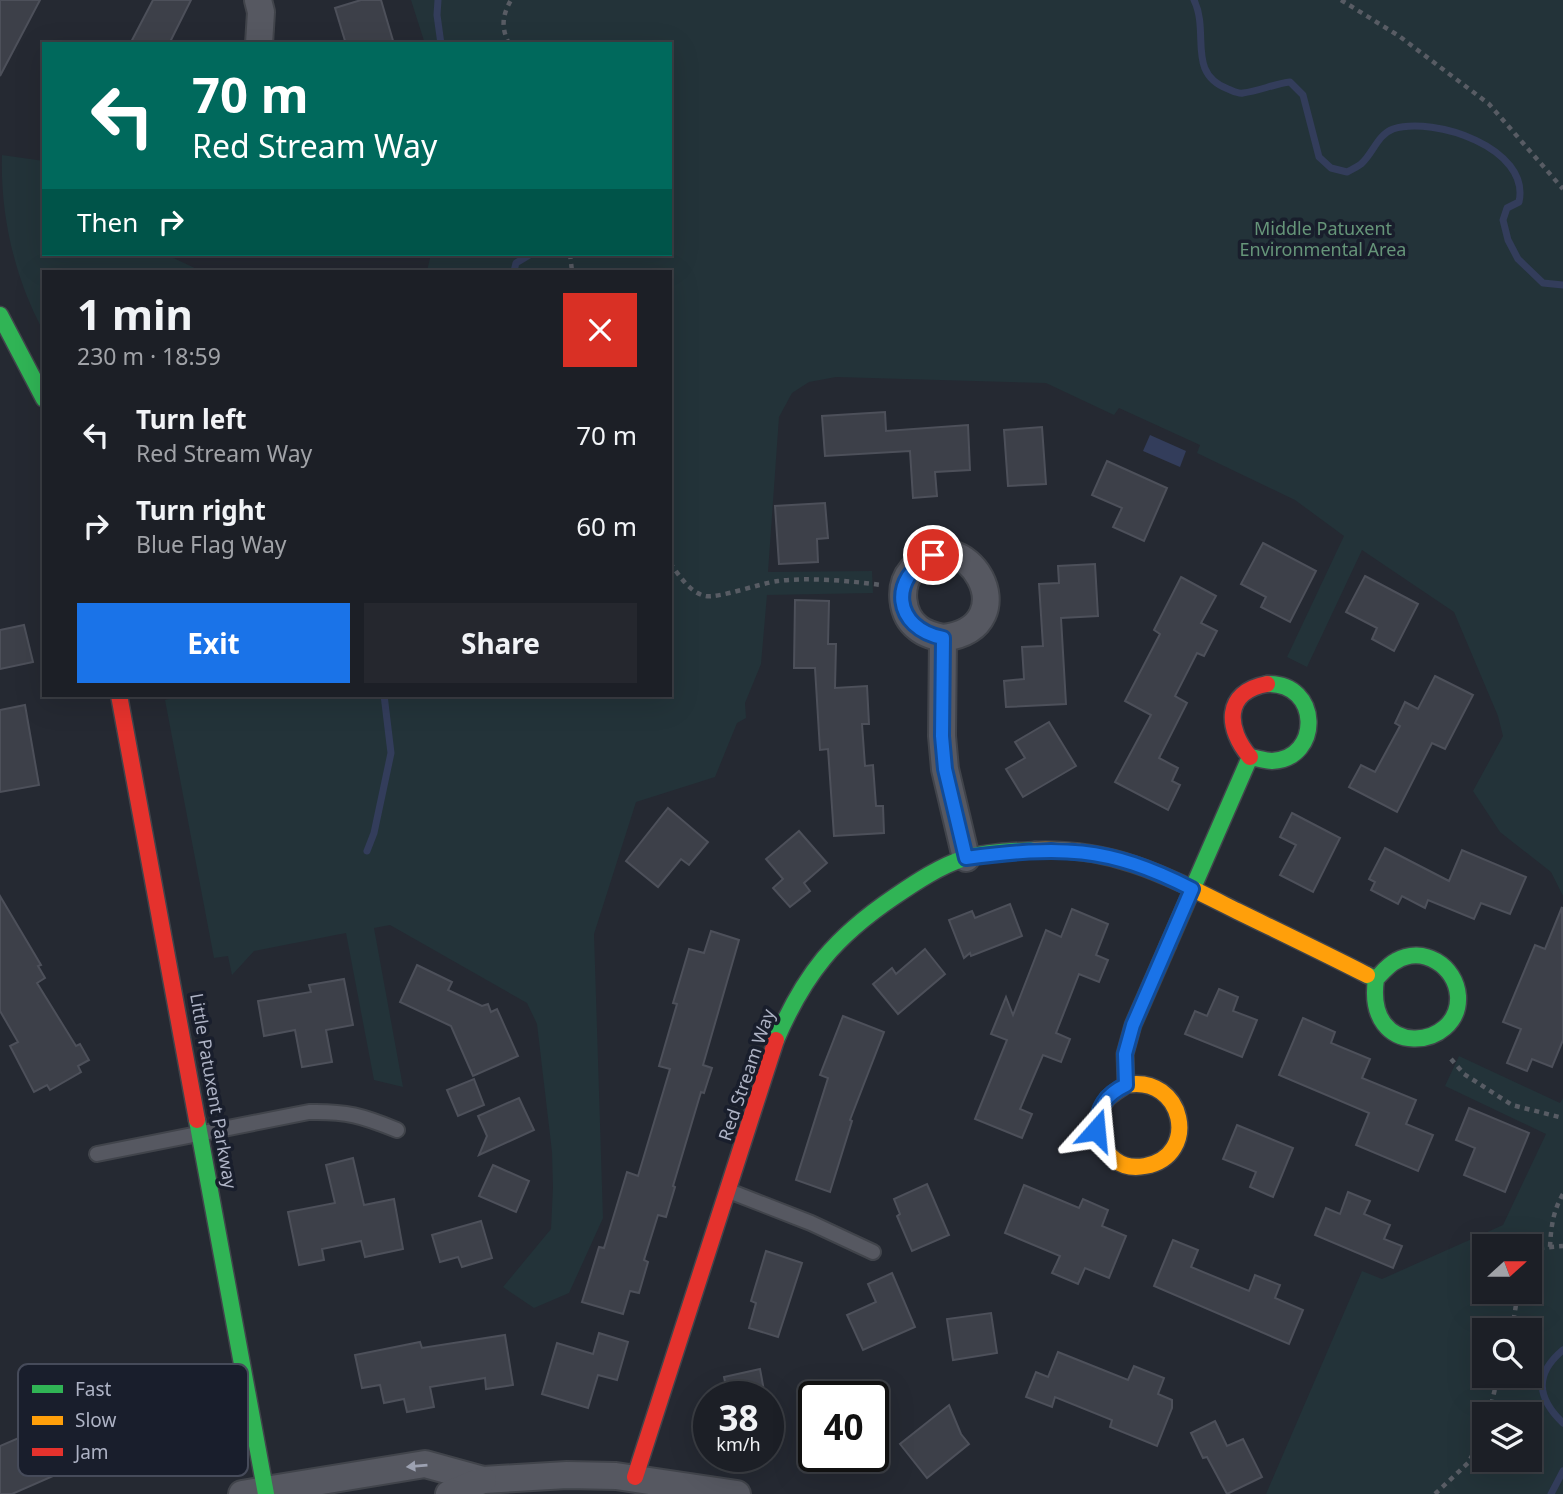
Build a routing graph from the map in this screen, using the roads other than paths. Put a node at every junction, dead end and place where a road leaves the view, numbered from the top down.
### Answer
1 (258, 0) edge
2 (259, 42) edge
3 (0, 315) edge
4 (42, 395) edge
5 (943, 638) junction
6 (119, 697) edge
7 (1250, 757) junction
8 (966, 858) junction
9 (1192, 889) junction
10 (1376, 979) junction
11 (1126, 1085) junction
12 (397, 1130) dead end
13 (202, 1132) junction
14 (97, 1154) dead end
15 (727, 1191) junction
16 (873, 1252) dead end
17 (238, 1364) edge
18 (248, 1428) edge
19 (635, 1477) junction
20 (483, 1480) junction
21 (258, 1492) edge
22 (450, 1494) edge
23 (737, 1494) edge

1 - 2 street
3 - 4 street
5 - 5 street
5 - 8 street
6 - 13 street, Little Patuxent Parkway
7 - 7 street
7 - 9 street
8 - 9 street, Red Stream Way
8 - 15 street, Red Stream Way
9 - 10 street, Red Stream Way
9 - 11 street
10 - 10 street
11 - 11 street
12 - 13 lane
13 - 14 lane
13 - 17 street, Little Patuxent Parkway
15 - 16 lane
15 - 19 street, Red Stream Way
18 - 21 street, Little Patuxent Parkway
19 - 20 street
19 - 23 street
20 -> 21 street
20 - 22 street

